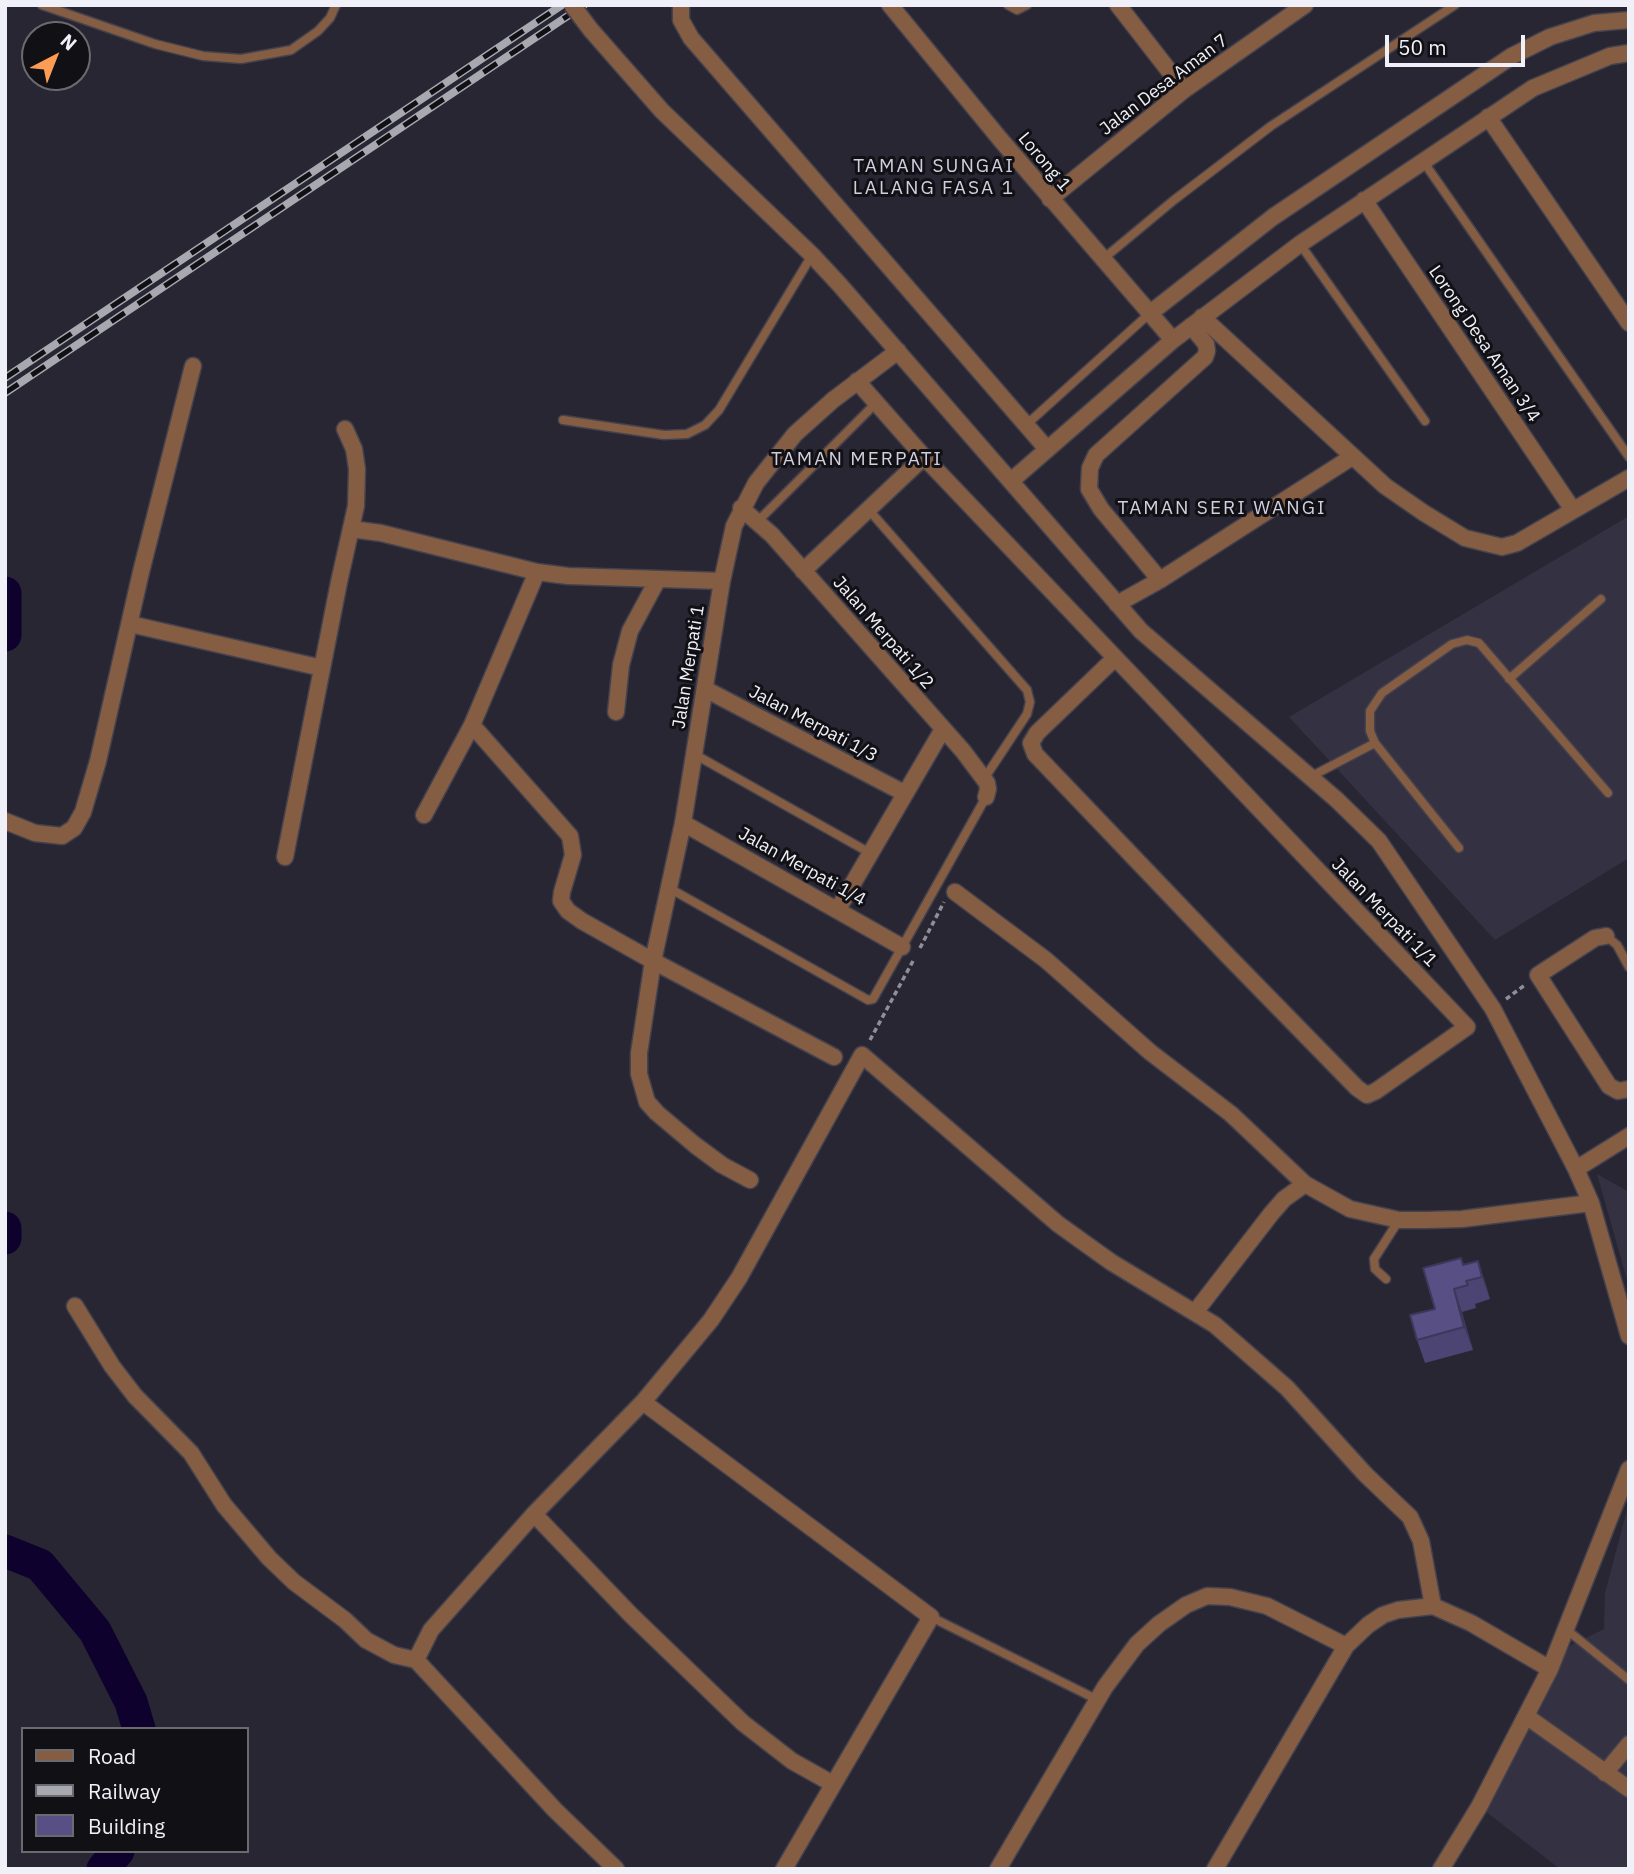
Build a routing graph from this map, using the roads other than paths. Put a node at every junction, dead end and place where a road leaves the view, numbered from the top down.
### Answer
1 (42, 5) edge
2 (335, 5) edge
3 (572, 5) edge
4 (681, 5) edge
5 (890, 5) edge
6 (1008, 5) edge
7 (1027, 5) edge
8 (1118, 5) edge
9 (1305, 5) edge
10 (1455, 5) edge
11 (1629, 20) edge
12 (1629, 53) edge
13 (1184, 90) junction
14 (1489, 117) junction
15 (1423, 160) junction
16 (1050, 199) junction
17 (1364, 200) junction
18 (1300, 244) junction
19 (812, 255) junction
20 (1103, 259) junction
21 (1149, 314) junction
22 (1197, 322) junction
23 (1629, 323) edge
24 (1174, 340) junction
25 (898, 351) junction
26 (193, 366) dead end
27 (857, 382) junction
28 (875, 404) junction
29 (563, 420) dead end
30 (1425, 421) dead end
31 (1026, 425) junction
32 (345, 429) dead end
33 (1047, 449) junction
34 (924, 457) junction
35 (1352, 457) junction
36 (1629, 457) edge
37 (1629, 478) edge
38 (1011, 481) junction
39 (741, 508) junction
40 (868, 509) junction
41 (1573, 510) junction
42 (758, 521) junction
43 (351, 528) junction
44 (803, 571) junction
45 (537, 572) junction
46 (658, 579) junction
47 (1160, 580) junction
48 (722, 581) junction
49 (1601, 600) dead end
50 (1117, 604) junction
51 (130, 624) junction
52 (1115, 658) junction
53 (322, 668) junction
54 (1508, 679) junction
55 (705, 689) junction
56 (616, 712) dead end
57 (472, 725) junction
58 (943, 729) junction
59 (1375, 743) junction
60 (694, 754) junction
61 (1310, 777) junction
62 (986, 789) junction
63 (904, 793) junction
64 (1608, 793) dead end
65 (424, 815) dead end
66 (5, 821) edge
67 (682, 823) junction
68 (1459, 848) dead end
69 (870, 853) junction
70 (285, 857) dead end
71 (669, 888) junction
72 (955, 892) road end
73 (838, 909) junction
74 (1606, 936) joint
75 (902, 947) junction
76 (653, 961) junction
77 (1629, 967) edge
78 (1493, 1009) junction
79 (1467, 1027) junction
80 (834, 1057) dead end
81 (1629, 1089) edge
82 (1629, 1136) edge
83 (1576, 1169) junction
84 (750, 1180) dead end
85 (1306, 1184) junction
86 (1591, 1203) junction
87 (1399, 1220) junction
88 (1386, 1279) dead end
89 (75, 1306) dead end
90 (1196, 1311) junction
91 (1629, 1336) edge
92 (643, 1402) junction
93 (1629, 1469) edge
94 (534, 1514) junction
95 (1433, 1606) junction
96 (931, 1617) junction
97 (1567, 1630) junction
98 (1346, 1646) junction
99 (416, 1660) junction
100 (1550, 1669) junction
101 (1629, 1680) edge
102 (1098, 1700) junction
103 (1526, 1716) junction
104 (1629, 1744) edge
105 (1605, 1773) junction
106 (833, 1784) junction
107 (1629, 1789) edge
108 (617, 1869) edge
109 (784, 1869) edge
110 (998, 1869) edge
111 (1215, 1869) edge
112 (1441, 1869) edge

1 - 2 lane
3 - 19 street, bridge
4 - 31 street
5 - 16 street, Lorong 1
6 - 7 lane
8 - 13 street
9 - 13 street, Jalan Desa Aman 7
10 - 20 lane
11 - 21 street
12 - 14 street
13 - 16 street, Jalan Desa Aman 7
14 - 15 street
14 - 23 street
15 - 17 street
15 - 36 lane
16 - 20 street, Lorong 1
17 - 18 street
17 - 41 street, Lorong Desa Aman 3/4
18 - 22 street
18 - 30 lane
19 - 25 street
19 - 29 lane
20 - 21 street, Lorong 1
21 - 24 street, Lorong 1
21 - 31 lane
22 - 24 street
22 - 35 street
22 - 47 street
24 - 33 street
25 - 27 street, Jalan Merpati 1
25 - 38 street
26 - 51 street
27 - 28 street, Jalan Merpati 1/1
27 - 39 street, Jalan Merpati 1
28 - 34 street, Jalan Merpati 1/1
28 - 42 lane
31 - 33 street
32 - 43 street
33 - 38 street
34 - 40 street
34 - 52 street, Jalan Merpati 1/1
35 - 41 street
35 - 47 street
37 - 41 street
38 - 50 street
39 - 42 street, Jalan Merpati 1/2
39 - 48 street, Jalan Merpati 1
40 - 44 street
40 - 62 lane
42 - 44 street, Jalan Merpati 1/2
43 - 45 street
43 - 53 street
44 - 58 street, Jalan Merpati 1/2
45 - 46 street
45 - 57 street
46 - 48 street
46 - 56 street
47 - 50 street
48 - 55 street, Jalan Merpati 1
49 - 54 lane
50 - 61 street
51 - 53 street
51 - 66 street
52 - 79 street, Jalan Merpati 1/1
52 - 79 street
53 - 70 street
54 - 59 lane
54 - 64 lane
55 - 60 street, Jalan Merpati 1
55 - 63 street, Jalan Merpati 1/3
57 - 65 street
57 - 76 street
58 - 62 street, Jalan Merpati 1/2
58 - 63 street
59 - 61 lane
59 - 68 lane
60 - 67 street, Jalan Merpati 1
60 - 69 lane
61 - 78 street
62 - 75 lane
63 - 69 street
67 - 71 street, Jalan Merpati 1
67 - 73 street, Jalan Merpati 1/4
69 - 73 street
71 - 75 lane
71 - 76 street, Jalan Merpati 1
72 - 85 street
73 - 75 street, Jalan Merpati 1/4
74 - 77 lane
74 - 81 street
76 - 80 street
76 - 84 street, Jalan Merpati 1
78 - 79 street
78 - 83 street
82 - 83 street
83 - 86 street
85 - 87 street
85 - 90 street
86 - 87 street
86 - 91 street
87 - 88 lane
89 - 99 street
90 - 92 street
90 - 95 street
92 - 94 street
92 - 96 street
93 - 97 street
94 - 99 street
94 - 106 street
95 - 98 street
95 - 100 street
96 - 102 lane
96 - 106 street
97 - 100 street
97 - 101 lane
98 - 102 street
98 - 111 street
99 - 108 street
100 - 103 street
102 - 110 street
103 - 105 street
103 - 112 street
104 - 105 street
105 - 107 street
106 - 109 street

